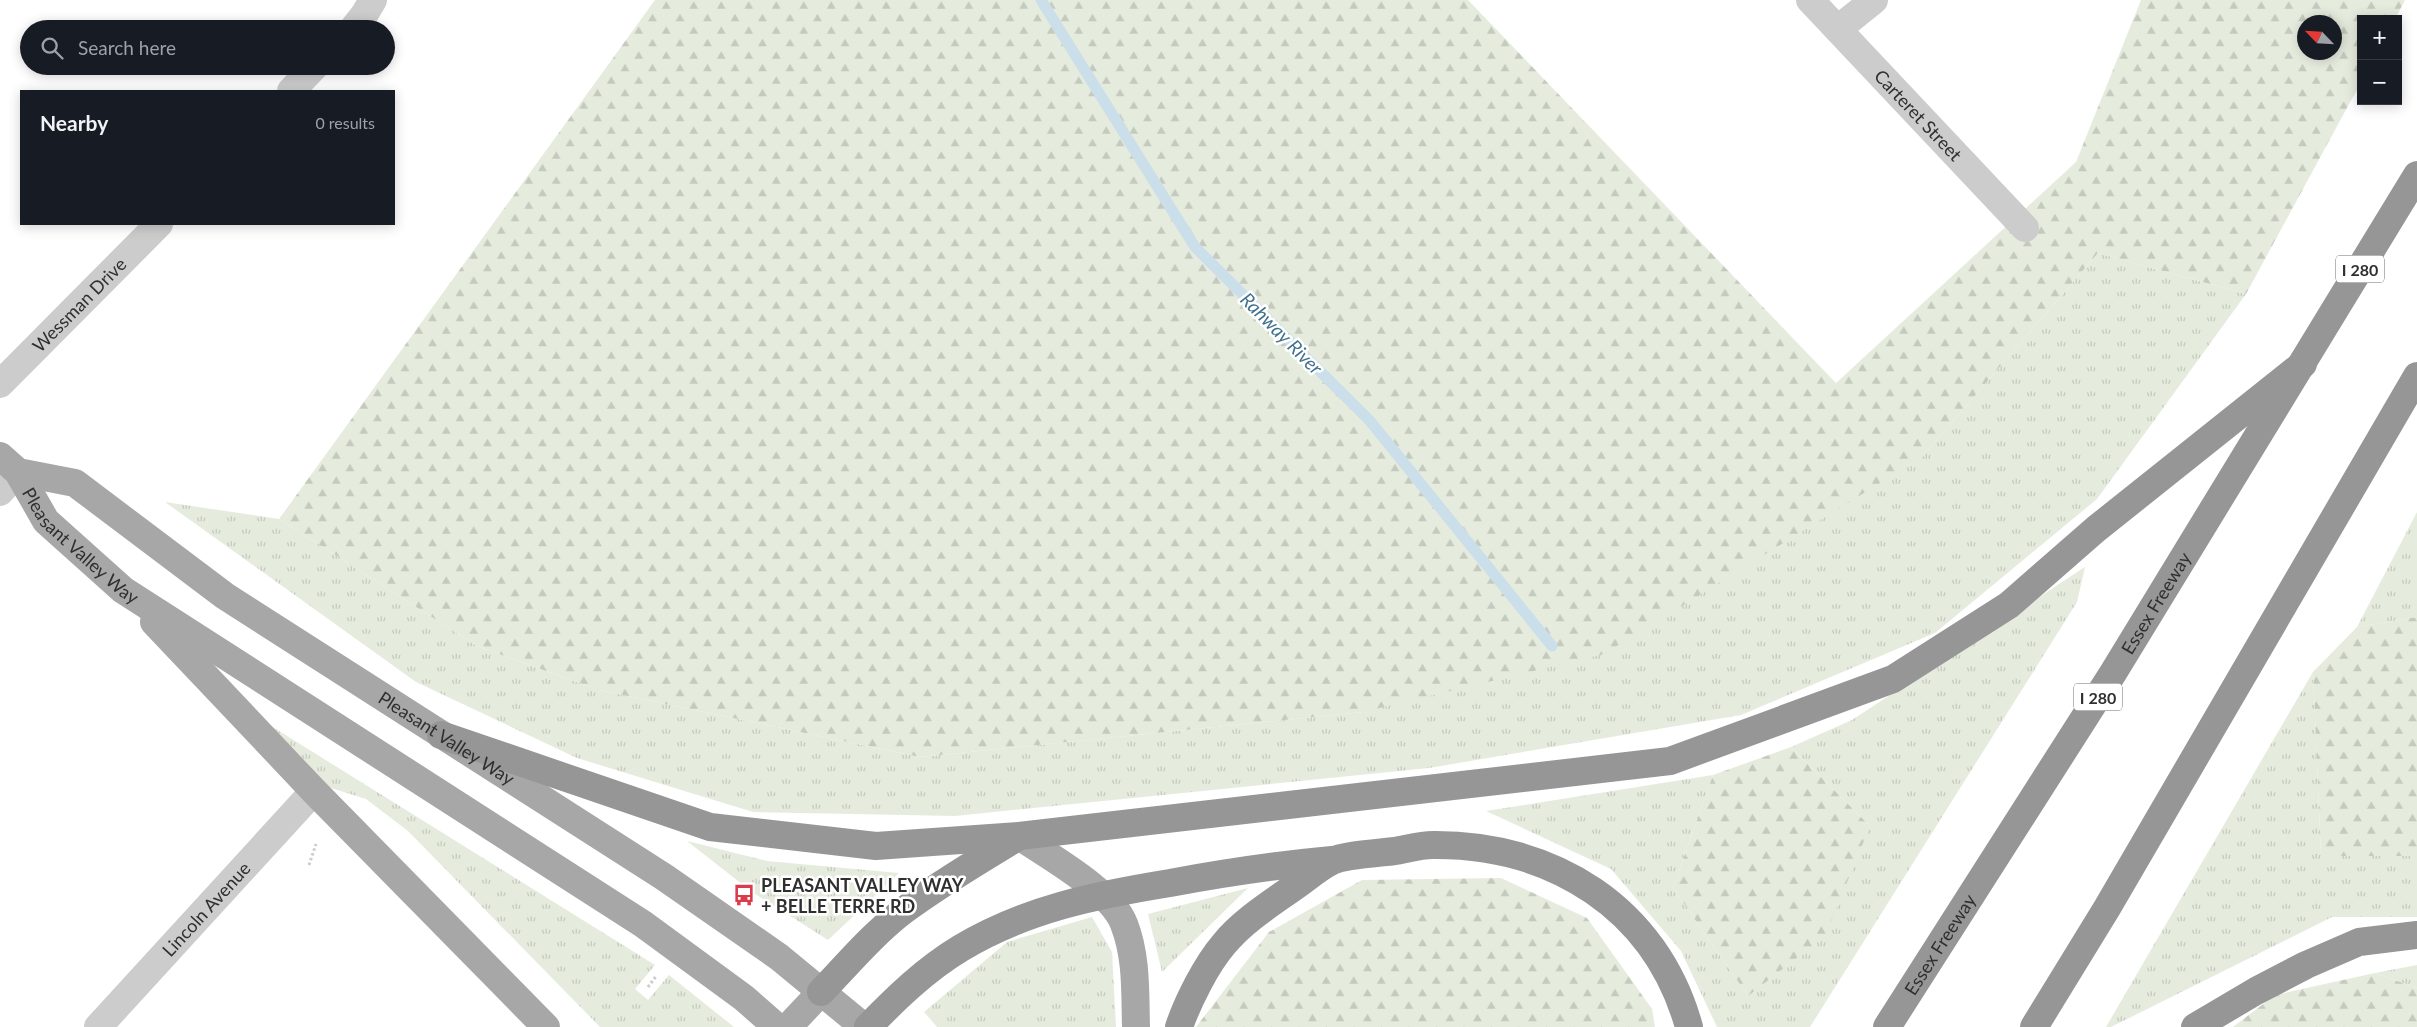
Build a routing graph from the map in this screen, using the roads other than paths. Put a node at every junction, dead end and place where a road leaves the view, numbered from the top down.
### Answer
1 (373, 0) edge
2 (1810, 0) edge
3 (1874, 0) edge
4 (360, 20) edge
5 (1838, 29) junction
6 (306, 75) edge
7 (292, 90) edge
8 (2417, 174) edge
9 (158, 225) edge
10 (2025, 228) dead end
11 (2303, 364) junction
12 (2417, 376) edge
13 (0, 384) edge
14 (9, 464) edge
15 (0, 492) edge
16 (123, 590) junction
17 (441, 736) junction
18 (314, 791) junction
19 (1019, 836) junction
20 (1333, 860) junction
21 (1103, 894) junction
22 (2417, 935) edge
23 (821, 992) junction
24 (98, 1027) edge
25 (546, 1027) edge
26 (777, 1027) edge
27 (788, 1027) edge
28 (864, 1027) edge
29 (868, 1027) edge
30 (1136, 1027) edge
31 (1179, 1027) edge
32 (1689, 1027) edge
33 (1887, 1027) edge
34 (2034, 1027) edge
35 (2195, 1027) edge

1 - 4 street
2 - 5 street, Carteret Street
3 - 5 street
5 - 10 street, Carteret Street
6 - 7 street
8 - 11 highway, Essex Freeway / I 280
9 - 13 street, Wessman Drive
11 - 19 highway
11 - 33 highway, Essex Freeway / I 280
12 - 34 highway
14 - 15 street
14 - 16 main road, Pleasant Valley Way
14 - 17 main road, Pleasant Valley Way
16 - 18 main road
16 - 26 main road, Pleasant Valley Way
17 - 19 highway
17 - 23 main road, Pleasant Valley Way
18 - 24 street, Lincoln Avenue
18 - 25 main road
19 - 21 main road
19 - 23 highway
20 - 21 highway
20 - 31 highway
20 - 32 highway
21 - 29 highway
21 - 30 main road
22 - 35 highway
23 - 27 main road
23 - 28 main road, Pleasant Valley Way

